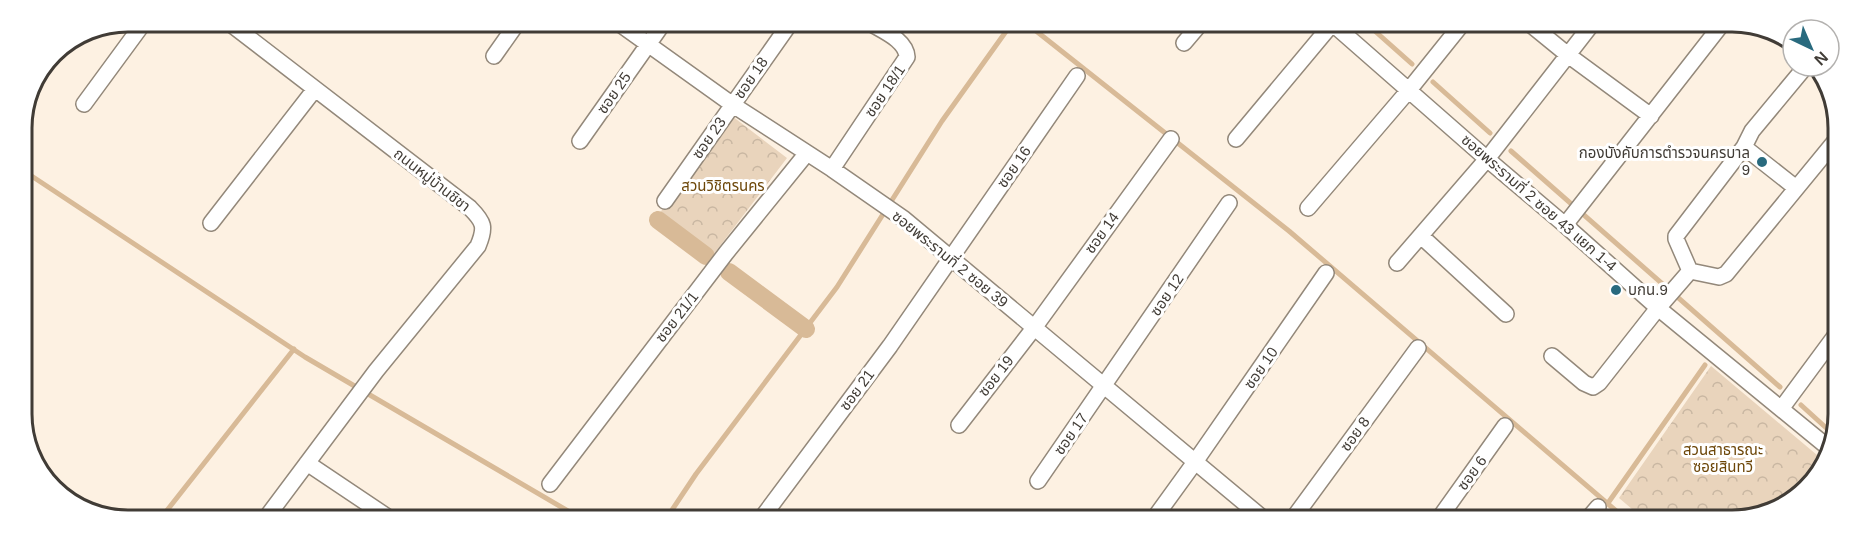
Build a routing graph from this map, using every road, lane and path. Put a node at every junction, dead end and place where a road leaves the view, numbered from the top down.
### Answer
1 (137, 32) edge
2 (241, 32) edge
3 (511, 32) edge
4 (630, 32) edge
5 (657, 32) edge
6 (783, 32) edge
7 (884, 32) edge
8 (1193, 32) edge
9 (1325, 32) edge
10 (1341, 32) edge
11 (1456, 32) edge
12 (1540, 32) edge
13 (1586, 32) edge
14 (1716, 32) edge
15 (1184, 43) dead end
16 (648, 45) junction
17 (1568, 55) junction
18 (494, 56) dead end
19 (1077, 76) dead end
20 (1796, 78) edge
21 (315, 89) junction
22 (1409, 90) junction
23 (84, 104) dead end
24 (733, 105) junction
25 (1652, 116) junction
26 (1171, 138) dead end
27 (1236, 139) dead end
28 (580, 141) dead end
29 (1744, 147) junction
30 (1828, 150) edge
31 (807, 153) junction
32 (1487, 159) junction
33 (832, 169) junction
34 (1796, 188) junction
35 (665, 201) dead end
36 (1229, 203) dead end
37 (1308, 208) dead end
38 (211, 223) dead end
39 (1565, 225) junction
40 (1421, 236) junction
41 (950, 258) junction
42 (1396, 263) dead end
43 (1690, 272) junction
44 (1326, 273) dead end
45 (1658, 308) junction
46 (1506, 314) dead end
47 (1034, 328) junction
48 (1828, 345) edge
49 (1418, 348) dead end
50 (1552, 356) dead end
51 (1104, 387) junction
52 (1781, 409) junction
53 (959, 425) dead end
54 (1505, 426) dead end
55 (1823, 442) edge
56 (1195, 462) junction
57 (307, 463) junction
58 (1038, 482) dead end
59 (550, 484) dead end
60 (1598, 507) dead end
61 (272, 510) edge
62 (377, 510) edge
63 (768, 510) edge
64 (1160, 510) edge
65 (1253, 510) edge
66 (1299, 510) edge
67 (1445, 510) edge
68 (1595, 510) edge

1 - 23 street
2 - 21 street, ถนนหมู่บ้านชิชา
3 - 18 street
4 - 16 street, ซอยพระรามที่ 2 ซอย 39
5 - 16 street, ซอย 25
6 - 24 street, ซอย 18
7 - 33 street, ซอย 18/1
8 - 15 street
9 - 27 street
10 - 22 street, ซอยพระรามที่ 2 ซอย 43 แยก 1-4
11 - 22 street
12 - 17 street
13 - 17 street
14 - 25 street
16 - 24 street, ซอยพระรามที่ 2 ซอย 39
16 - 28 street, ซอย 25
17 - 25 street
17 - 32 street
19 - 41 street, ซอย 16
20 - 29 street
21 - 38 street
21 - 57 street, ถนนหมู่บ้านชิชา
22 - 32 street, ซอยพระรามที่ 2 ซอย 43 แยก 1-4
22 - 37 street
24 - 31 street, ซอยพระรามที่ 2 ซอย 39
24 - 35 street, ซอย 23
25 - 39 street
26 - 47 street, ซอย 14
29 - 34 street
29 - 43 street
30 - 34 street
31 - 33 street, ซอยพระรามที่ 2 ซอย 39
31 - 59 street, ซอย 21/1
32 - 39 street, ซอยพระรามที่ 2 ซอย 43 แยก 1-4
32 - 40 street
33 - 41 street, ซอยพระรามที่ 2 ซอย 39
34 - 43 street
36 - 51 street, ซอย 12
39 - 45 street, ซอยพระรามที่ 2 ซอย 43 แยก 1-4
40 - 42 street
40 - 46 street
41 - 47 street, ซอยพระรามที่ 2 ซอย 39
41 - 63 street, ซอย 21
43 - 45 street
44 - 56 street, ซอย 10
45 - 50 street
45 - 52 street, ซอยพระรามที่ 2 ซอย 43 แยก 1-4
47 - 51 street, ซอยพระรามที่ 2 ซอย 39
47 - 53 street, ซอย 19
48 - 52 street
49 - 66 street, ซอย 8
51 - 56 street, ซอยพระรามที่ 2 ซอย 39
51 - 58 street, ซอย 17
52 - 55 street, ซอยพระรามที่ 2 ซอย 43 แยก 1-4
54 - 67 street, ซอย 6
56 - 64 street, ซอย 10
56 - 65 street, ซอยพระรามที่ 2 ซอย 39
57 - 61 street, ถนนหมู่บ้านชิชา
57 - 62 street
60 - 68 street

